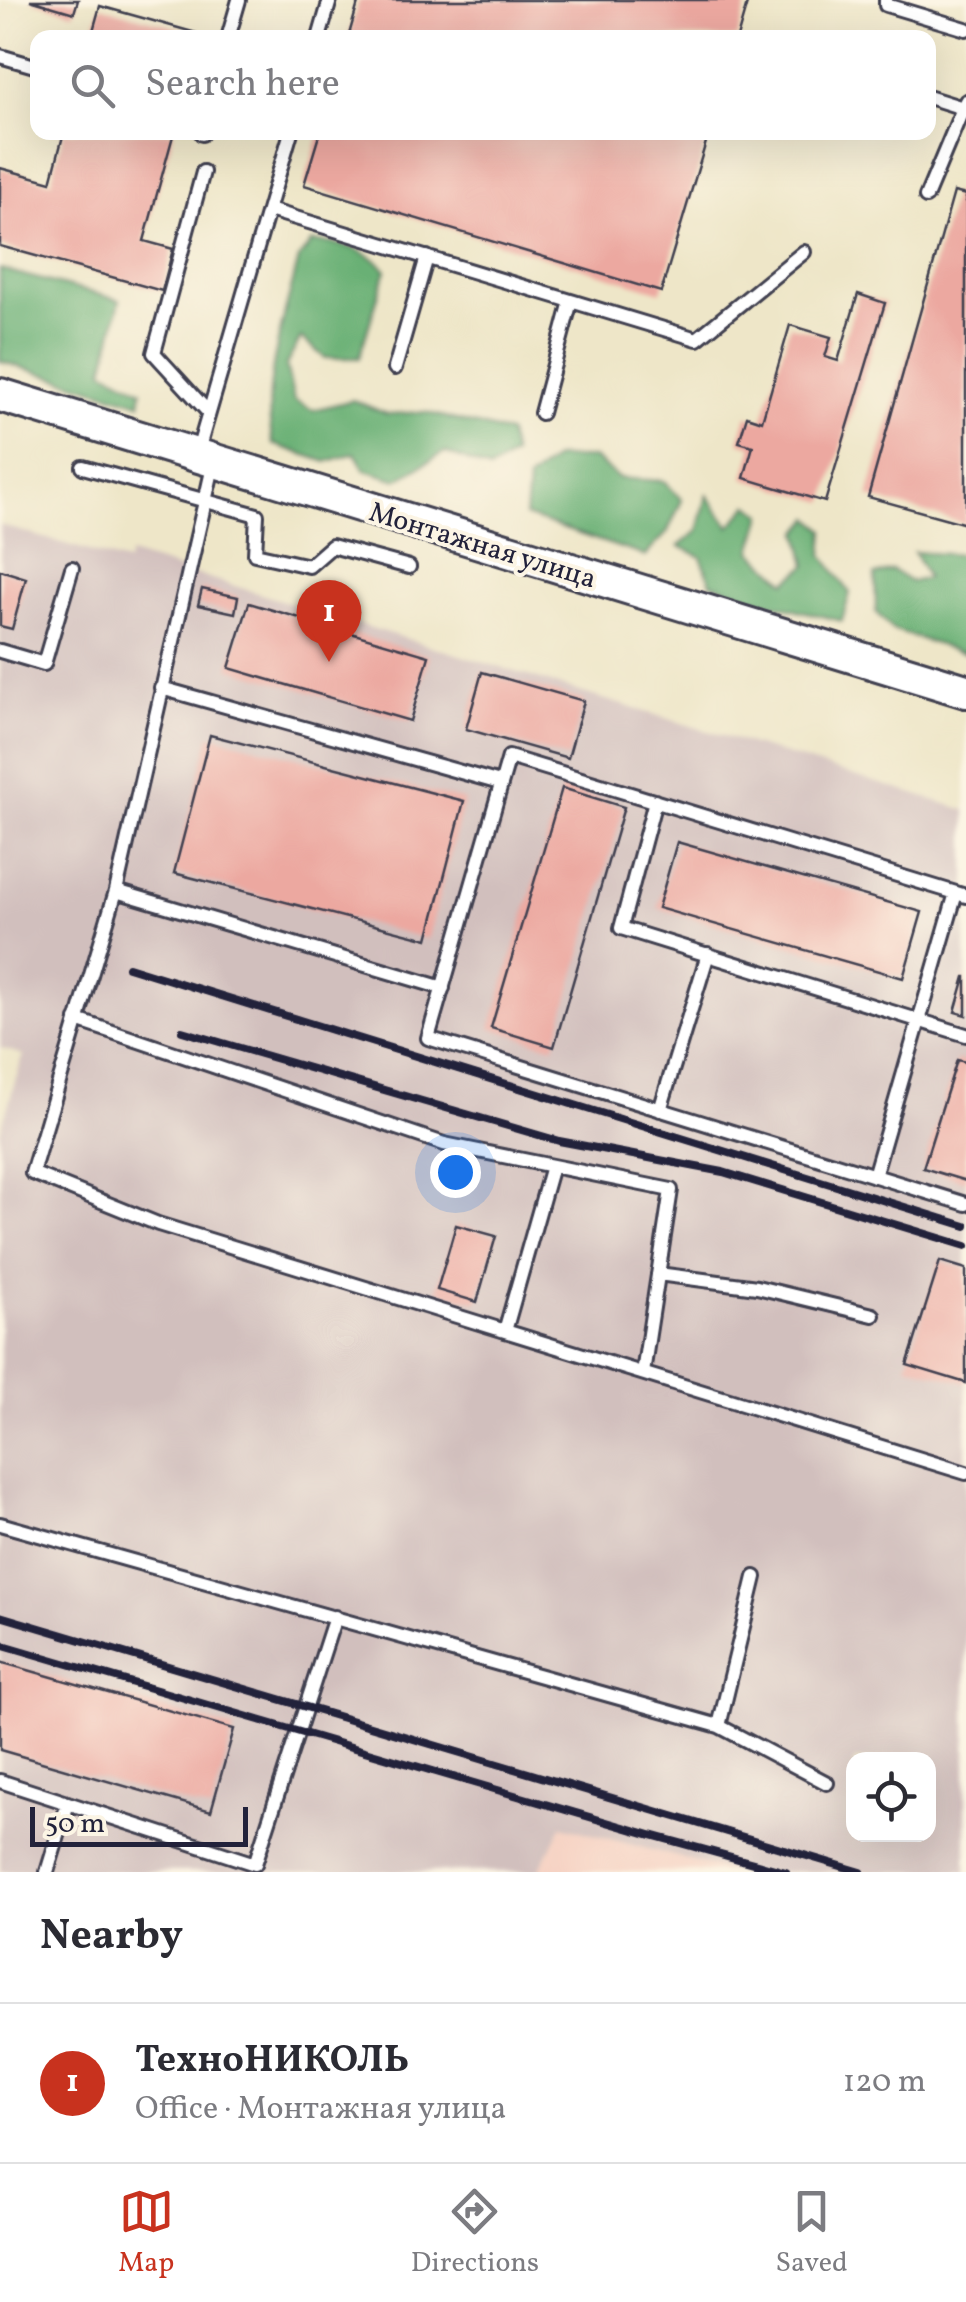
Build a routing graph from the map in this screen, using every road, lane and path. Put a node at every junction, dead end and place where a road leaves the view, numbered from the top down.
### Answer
1 (239, 0) edge
2 (330, 0) edge
3 (886, 0) edge
4 (966, 29) edge
5 (230, 30) edge
6 (321, 30) edge
7 (0, 56) edge
8 (30, 65) edge
9 (936, 99) edge
10 (964, 104) edge
11 (289, 140) edge
12 (204, 172) dead end
13 (926, 196) dead end
14 (268, 210) junction
15 (804, 252) dead end
16 (427, 258) junction
17 (571, 301) junction
18 (395, 368) dead end
19 (0, 395) edge
20 (209, 413) junction
21 (541, 413) dead end
22 (205, 459) junction
23 (84, 467) dead end
24 (204, 501) junction
25 (409, 567) dead end
26 (72, 568) dead end
27 (0, 651) edge
28 (162, 688) junction
29 (966, 691) edge
30 (500, 783) junction
31 (655, 801) junction
32 (116, 891) junction
33 (961, 894) edge
34 (708, 954) junction
35 (442, 988) junction
36 (77, 1020) junction
37 (919, 1020) junction
38 (966, 1035) edge
39 (660, 1110) junction
40 (552, 1166) junction
41 (874, 1176) junction
42 (966, 1204) edge
43 (658, 1274) junction
44 (872, 1315) dead end
45 (506, 1331) junction
46 (643, 1373) junction
47 (966, 1472) edge
48 (0, 1524) edge
49 (755, 1577) dead end
50 (335, 1617) junction
51 (719, 1726) junction
52 (0, 1781) edge
53 (827, 1783) dead end
54 (68, 1803) junction
55 (47, 1872) edge

1 - 5 lane
2 - 6 lane
3 - 4 lane
7 - 8 lane
9 - 10 lane
10 - 13 lane
11 - 14 lane
12 - 20 lane
14 - 16 lane
14 - 20 lane
15 - 17 lane
16 - 17 lane
16 - 18 lane
17 - 21 lane
19 - 22 street, Монтажная улица
20 - 22 lane
22 - 24 lane
22 - 29 street, Монтажная улица
23 - 24 lane
24 - 25 lane
24 - 28 lane
26 - 27 lane
28 - 30 lane
28 - 32 lane
30 - 31 lane
30 - 35 lane
31 - 33 lane
31 - 34 lane
32 - 35 lane
32 - 36 lane
33 - 37 lane
34 - 37 lane
34 - 39 lane
35 - 39 lane
36 - 40 lane
36 - 45 lane
37 - 38 lane
37 - 41 lane
39 - 41 lane
40 - 43 lane
40 - 45 lane
41 - 42 lane
43 - 44 lane
43 - 46 lane
45 - 46 lane
46 - 47 lane
48 - 50 lane
49 - 51 lane
50 - 51 lane
50 - 54 lane
51 - 53 lane
52 - 54 lane
54 - 55 lane

